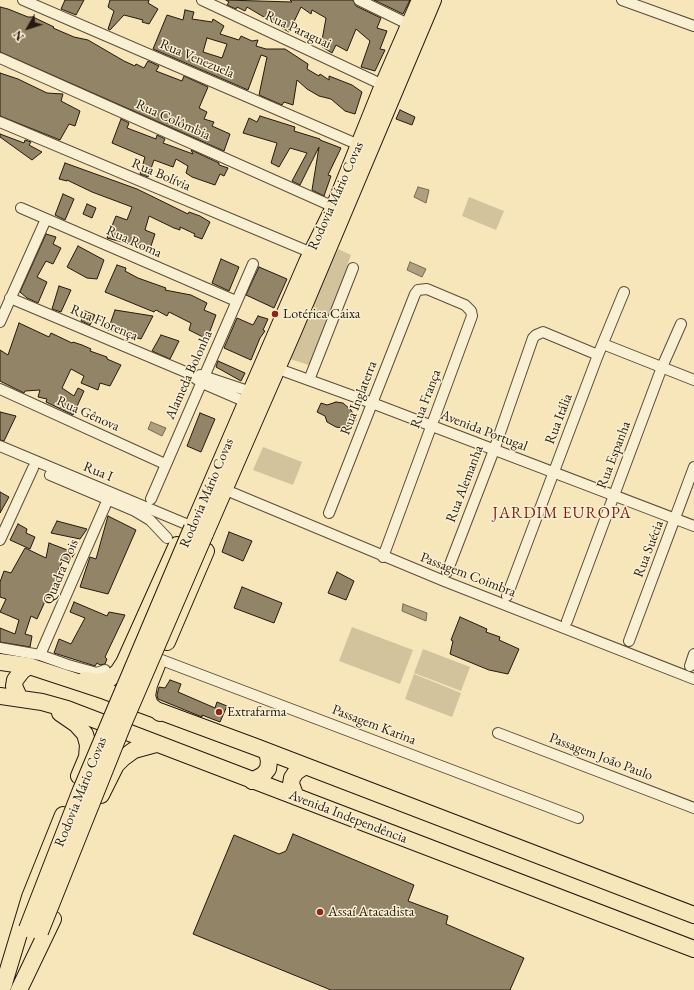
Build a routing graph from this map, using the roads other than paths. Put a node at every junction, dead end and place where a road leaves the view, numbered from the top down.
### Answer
1 (24, 0) edge
2 (202, 0) edge
3 (359, 0) edge
4 (420, 0) edge
5 (433, 0) edge
6 (622, 0) edge
7 (410, 25) junction
8 (694, 26) edge
9 (0, 58) edge
10 (383, 85) junction
11 (0, 122) edge
12 (359, 145) junction
13 (334, 207) junction
14 (21, 208) dead end
15 (46, 219) junction
16 (312, 253) junction
17 (254, 264) dead end
18 (354, 268) dead end
19 (624, 292) dead end
20 (415, 294) joint
21 (10, 298) junction
22 (236, 301) junction
23 (0, 322) edge
24 (681, 324) dead end
25 (603, 344) junction
26 (598, 355) junction
27 (271, 366) junction
28 (662, 367) junction
29 (204, 379) junction
30 (309, 380) junction
31 (694, 380) edge
32 (0, 389) edge
33 (248, 397) junction
34 (372, 403) junction
35 (430, 425) junction
36 (0, 446) edge
37 (494, 450) junction
38 (0, 454) edge
39 (165, 464) junction
40 (694, 467) edge
41 (33, 468) junction
42 (553, 473) junction
43 (223, 489) junction
44 (614, 495) junction
45 (108, 499) junction
46 (151, 499) dead end
47 (329, 513) dead end
48 (675, 519) junction
49 (694, 526) edge
50 (194, 529) junction
51 (167, 538) dead end
52 (0, 540) edge
53 (382, 557) junction
54 (447, 572) dead end
55 (507, 596) dead end
56 (567, 621) dead end
57 (629, 641) dead end
58 (0, 648) edge
59 (694, 654) edge
60 (40, 655) junction
61 (159, 659) junction
62 (0, 662) edge
63 (29, 666) junction
64 (690, 666) dead end
65 (105, 670) dead end
66 (54, 674) junction
67 (694, 679) edge
68 (0, 696) edge
69 (19, 697) junction
70 (42, 702) junction
71 (160, 713) junction
72 (498, 733) dead end
73 (156, 744) junction
74 (267, 752) junction
75 (305, 766) junction
76 (252, 781) junction
77 (296, 797) junction
78 (694, 808) edge
79 (578, 818) dead end
80 (694, 915) edge
81 (33, 931) junction
82 (694, 949) edge
83 (2, 990) edge
84 (19, 990) edge

1 - 12 street, Rua Venezuela
2 - 10 street, Rua Paraguai
3 - 7 street
4 - 7 main road, Rodovia Mário Covas
5 - 27 main road, Rodovia Mário Covas
6 - 8 street
7 - 10 main road, Rodovia Mário Covas
9 - 13 street, Rua Colômbia
10 - 12 main road, Rodovia Mário Covas
11 - 16 street, Rua Bolívia
12 - 13 main road, Rodovia Mário Covas
13 - 16 main road, Rodovia Mário Covas
14 - 15 street, Rua Roma
15 - 21 street
15 - 22 street, Rua Roma
16 - 27 main road, Rodovia Mário Covas
17 - 22 street, Alameda Bolonha
18 - 30 street
19 - 25 street, Rua Itália
20 - 34 street, Rua Inglaterra
20 - 35 street, Rua França
21 - 23 street
21 - 29 street, Rua Florença
22 - 29 street, Alameda Bolonha
24 - 28 street, Rua Espanha
25 - 26 street, Rua Itália
25 - 28 street
26 - 37 street, Rua Alemanha
26 - 42 street, Rua Itália
27 - 30 street, Avenida Portugal
27 - 33 main road, Rodovia Mário Covas
27 - 43 main road, Rodovia Mário Covas
28 - 31 street
28 - 44 street, Rua Espanha
29 - 33 street, Rua Florença
29 - 39 street, Alameda Bolonha
30 - 34 street, Avenida Portugal
32 - 39 street, Rua Gênova
33 - 43 main road, Rodovia Mário Covas
34 - 35 street, Avenida Portugal
34 - 47 street, Rua Inglaterra
35 - 37 street, Avenida Portugal
35 - 53 street, Rua França
36 - 50 street, Rua I
37 - 42 street, Avenida Portugal
37 - 54 street, Rua Alemanha
38 - 41 street
39 - 46 street, Alameda Bolonha
40 - 48 street, Rua Suécia
41 - 45 street
41 - 52 street
42 - 44 street, Avenida Portugal
42 - 55 street, Rua Itália
43 - 50 main road, Rodovia Mário Covas
43 - 53 street, Passagem Coimbra
43 - 61 main road
44 - 48 street, Avenida Portugal
44 - 56 street, Rua Espanha
45 - 51 street
45 - 60 street, Quadra Dois
48 - 49 street, Avenida Portugal
48 - 57 street, Rua Suécia
50 - 66 main road
50 - 81 main road, Rodovia Mário Covas, bridge
53 - 67 street, Passagem Coimbra
58 - 60 street
59 - 64 street
60 - 65 street
61 - 71 main road
61 - 79 street, Passagem Karina
62 - 63 main road
63 - 66 main road
63 - 69 main road
66 - 71 main road
68 - 69 main road, Avenida Independência
69 - 70 main road, Avenida Independência
70 - 73 main road, Avenida Independência
70 - 83 main road
71 - 74 main road
72 - 78 street, Passagem João Paulo
73 - 76 main road, Avenida Independência
73 - 84 main road
74 - 75 main road
74 - 76 main road
75 - 77 main road
75 - 80 main road
76 - 77 main road, Avenida Independência
77 - 82 main road, Avenida Independência
81 - 83 main road, Rodovia Mário Covas
81 - 84 main road, Rodovia Mário Covas

